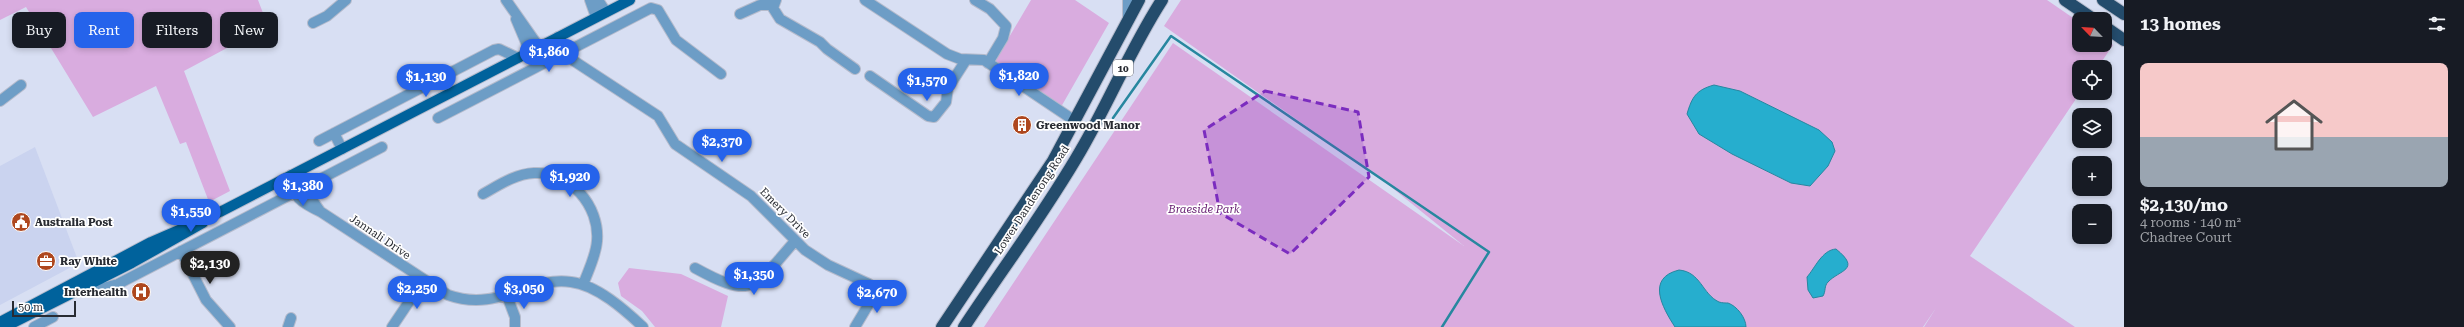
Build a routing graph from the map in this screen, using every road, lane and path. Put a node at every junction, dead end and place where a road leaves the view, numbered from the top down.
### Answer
1 (346, 0) edge
2 (506, 0) edge
3 (593, 0) edge
4 (630, 0) edge
5 (865, 0) edge
6 (975, 0) edge
7 (1128, 0) edge
8 (1139, 0) edge
9 (1162, 0) edge
10 (2065, 0) edge
11 (2103, 0) edge
12 (774, 2) edge
13 (606, 12) junction
14 (2083, 12) edge
15 (740, 14) dead end
16 (2124, 14) edge
17 (596, 17) junction
18 (1128, 19) junction
19 (313, 23) dead end
20 (2112, 32) edge
21 (558, 37) junction
22 (2124, 40) edge
23 (534, 49) junction
24 (566, 52) junction
25 (518, 58) junction
26 (966, 60) junction
27 (988, 63) junction
28 (856, 69) dead end
29 (721, 74) dead end
30 (870, 76) dead end
31 (22, 86) dead end
32 (0, 101) edge
33 (438, 118) dead end
34 (1075, 122) junction
35 (334, 133) junction
36 (319, 141) dead end
37 (382, 147) dead end
38 (342, 148) junction
39 (291, 175) junction
40 (303, 188) junction
41 (294, 193) junction
42 (483, 194) dead end
43 (220, 212) junction
44 (321, 212) junction
45 (795, 241) junction
46 (181, 251) junction
47 (695, 268) dead end
48 (423, 280) junction
49 (583, 285) junction
50 (90, 286) junction
51 (507, 296) junction
52 (53, 317) dead end
53 (0, 322) edge
54 (5, 327) edge
55 (34, 327) edge
56 (230, 327) edge
57 (392, 327) edge
58 (515, 327) edge
59 (643, 327) edge
60 (855, 327) edge
61 (942, 327) edge
62 (964, 327) edge

1 - 19 street
2 - 23 street
3 - 13 street
3 - 17 street
4 - 13 main road
5 - 26 street
6 - 27 street
7 - 18 street
8 - 18 highway, Lower Dandenong Road / 10
9 - 62 highway, Lower Dandenong Road / 10
10 - 14 highway
11 - 16 highway
12 - 15 street
12 - 28 street
13 - 17 main road
17 - 21 main road
18 - 34 highway, Lower Dandenong Road / 10
20 - 22 highway
21 - 23 main road
21 - 24 street, Emery Drive
23 - 25 main road
24 - 29 street
24 - 33 street
24 - 45 street, Emery Drive
25 - 35 street
25 - 38 main road
26 - 27 street
26 - 30 street
27 - 34 street
31 - 32 street
34 - 61 highway, Lower Dandenong Road / 10
35 - 36 street
35 - 38 street
37 - 40 street
38 - 39 main road
39 - 40 street, Jannali Drive
39 - 41 street
39 - 43 main road
40 - 41 street
40 - 44 street, Jannali Drive
41 - 44 street, Jannali Drive
41 - 46 street
42 - 49 street
43 - 50 main road
43 - 53 main road
44 - 48 street, Jannali Drive
45 - 47 street
45 - 60 street, Emery Drive
46 - 50 street
46 - 56 street
48 - 51 street, Jannali Drive
48 - 57 street
49 - 51 street, Jannali Drive
49 - 59 street, Jannali Drive
50 - 54 main road
51 - 58 street
52 - 55 street

